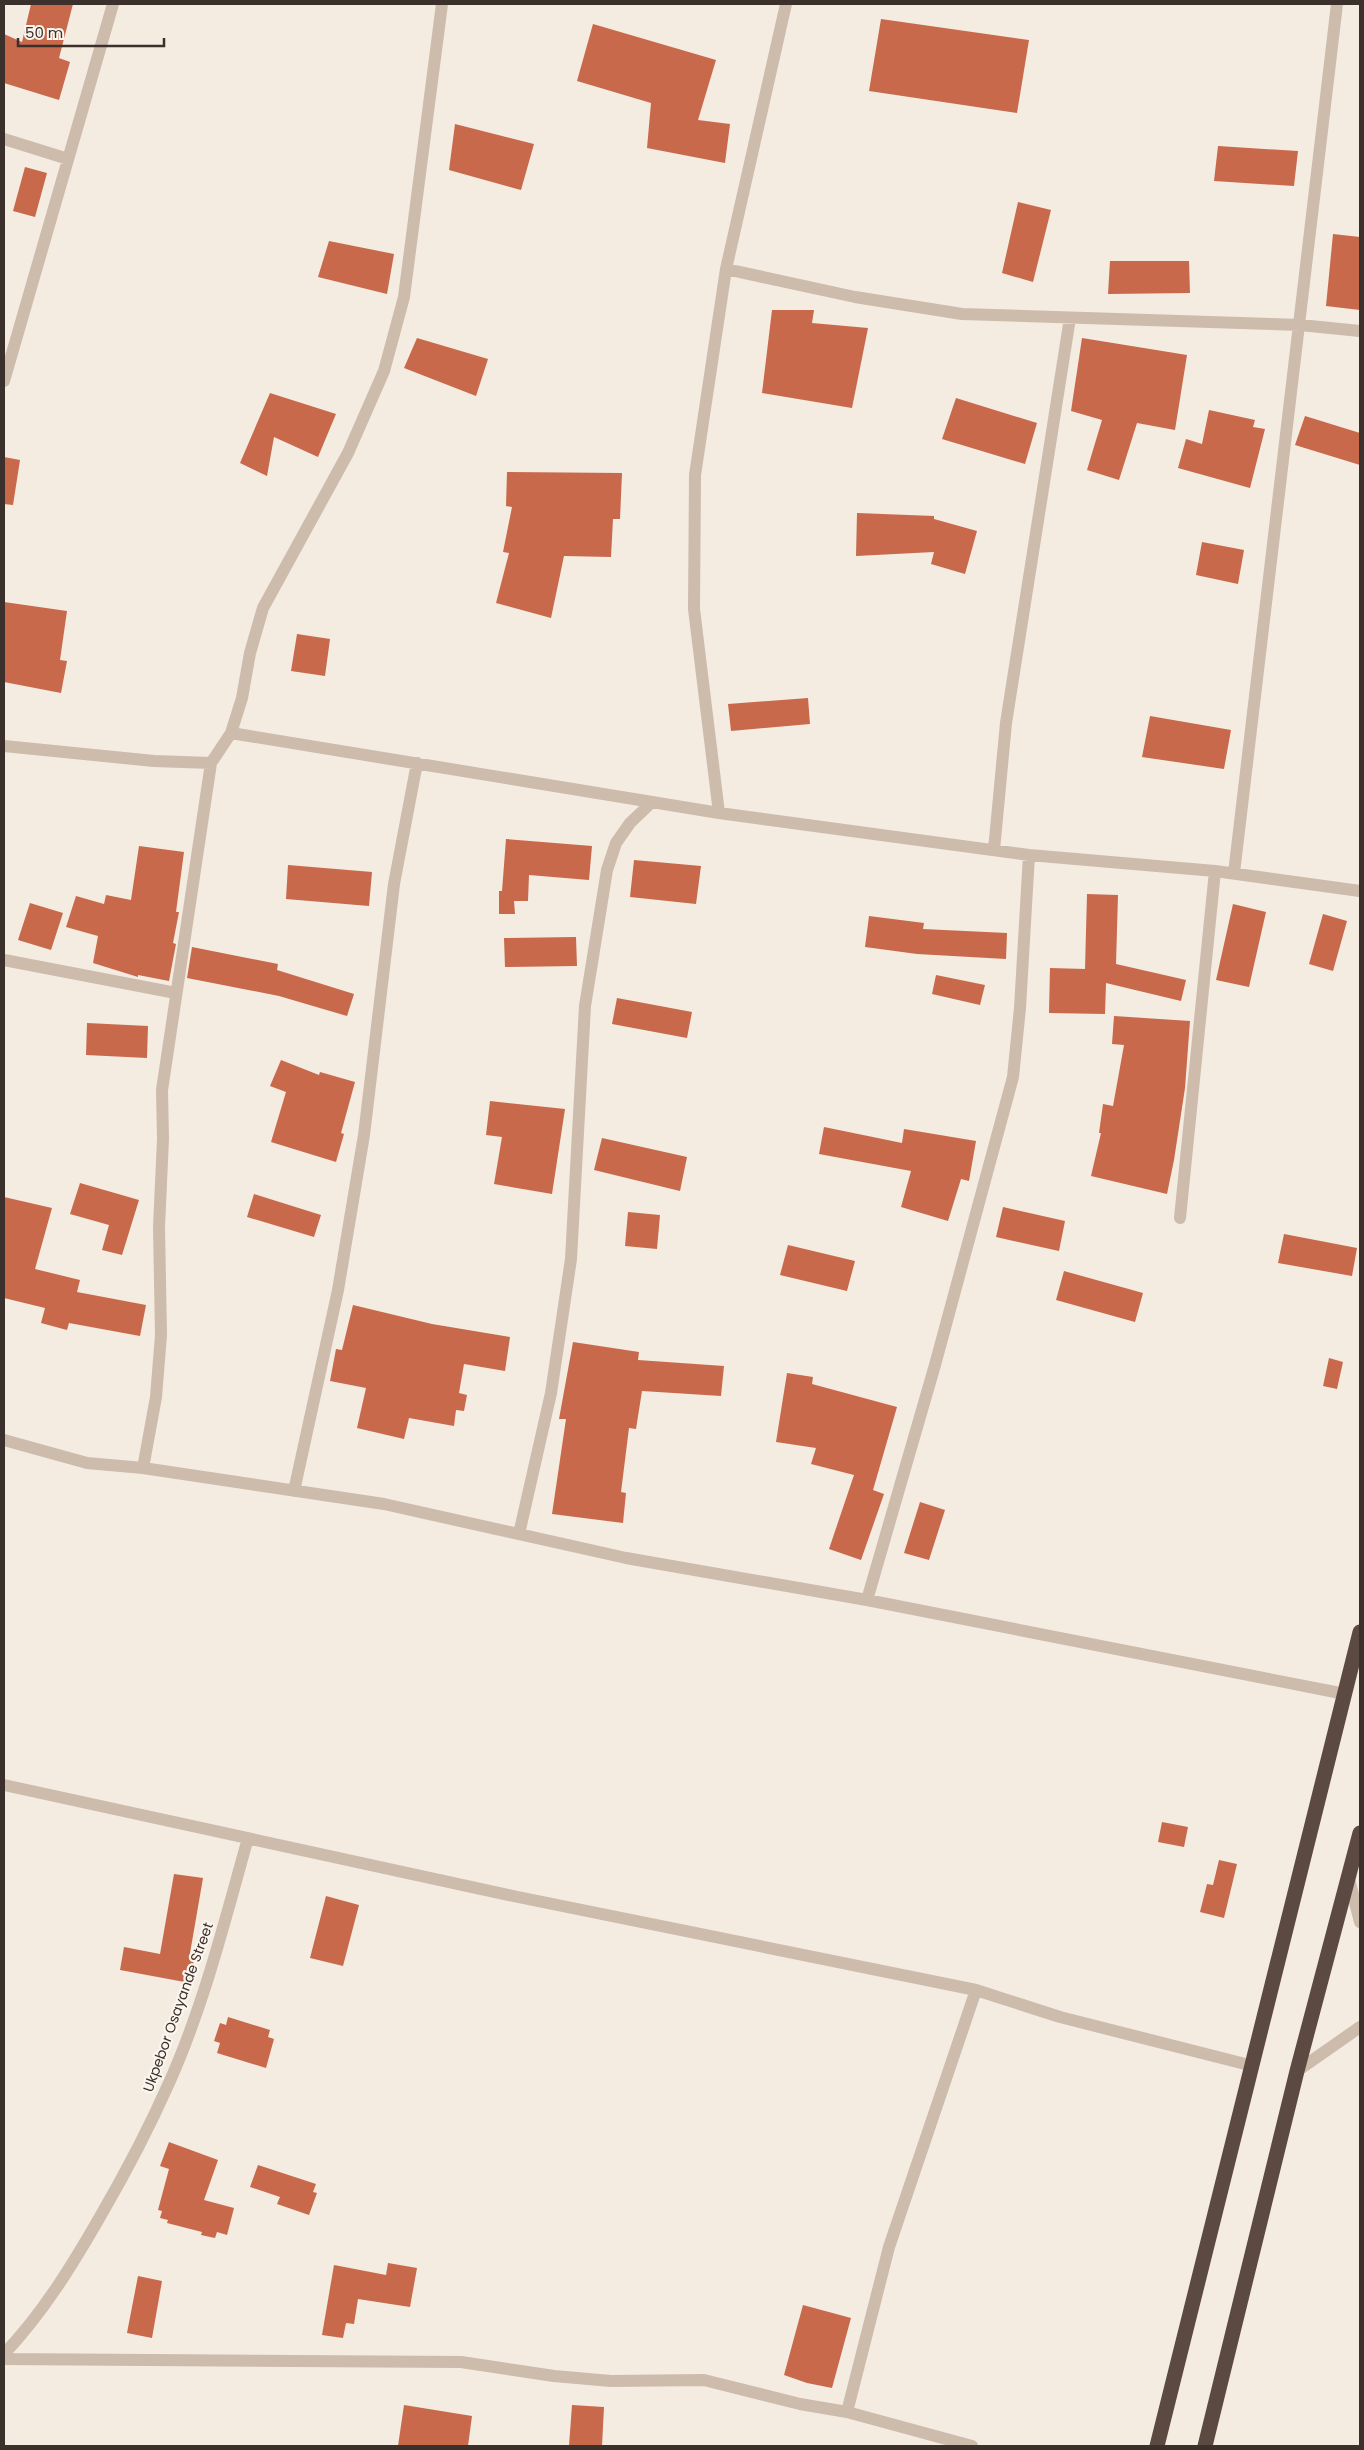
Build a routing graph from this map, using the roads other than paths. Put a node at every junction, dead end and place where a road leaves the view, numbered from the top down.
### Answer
1 (113, 4) edge
2 (442, 4) edge
3 (786, 4) edge
4 (1337, 4) edge
5 (4, 139) edge
6 (68, 158) junction
7 (726, 269) junction
8 (1070, 318) junction
9 (1300, 325) junction
10 (1360, 330) edge
11 (8, 349) edge
12 (4, 381) edge
13 (231, 733) junction
14 (4, 746) edge
15 (211, 763) junction
16 (417, 763) junction
17 (652, 802) junction
18 (719, 813) junction
19 (994, 850) junction
20 (1029, 855) junction
21 (1215, 871) junction
22 (1234, 873) junction
23 (1360, 890) edge
24 (4, 960) edge
25 (176, 993) junction
26 (1180, 1218) dead end
27 (4, 1440) edge
28 (143, 1468) junction
29 (294, 1490) junction
30 (519, 1534) junction
31 (867, 1600) junction
32 (1360, 1632) edge
33 (1345, 1694) junction
34 (4, 1785) edge
35 (1360, 1833) edge
36 (248, 1838) junction
37 (1349, 1879) junction
38 (1360, 1922) edge
39 (976, 1990) junction
40 (1360, 2027) edge
41 (1253, 2066) junction
42 (1298, 2071) junction
43 (4, 2354) edge
44 (4, 2359) edge
45 (847, 2412) junction
46 (972, 2446) edge
47 (1157, 2446) edge
48 (1205, 2446) edge

1 - 6 street
2 - 13 street
3 - 7 street
4 - 9 street
5 - 6 street
6 - 11 street
7 - 8 street
7 - 18 street
8 - 9 street
8 - 19 street
9 - 10 street
9 - 22 street
11 - 12 street
13 - 15 street
13 - 16 street
14 - 15 street
15 - 25 street
16 - 17 street
16 - 29 street
17 - 18 street
17 - 30 street
18 - 19 street
19 - 20 street
20 - 21 street
20 - 31 street
21 - 22 street
21 - 26 street
22 - 23 street
24 - 25 street
25 - 28 street
27 - 28 street
28 - 29 street
29 - 30 street
30 - 31 street
31 - 33 street
32 - 33 highway
33 - 41 highway
34 - 36 street
35 - 37 highway
36 - 39 street
36 - 43 street, Ukpebor Osayande Street
37 - 38 street
37 - 42 highway
39 - 41 street
39 - 45 street
40 - 42 street
41 - 47 highway
42 - 48 highway
44 - 45 street
45 - 46 street

